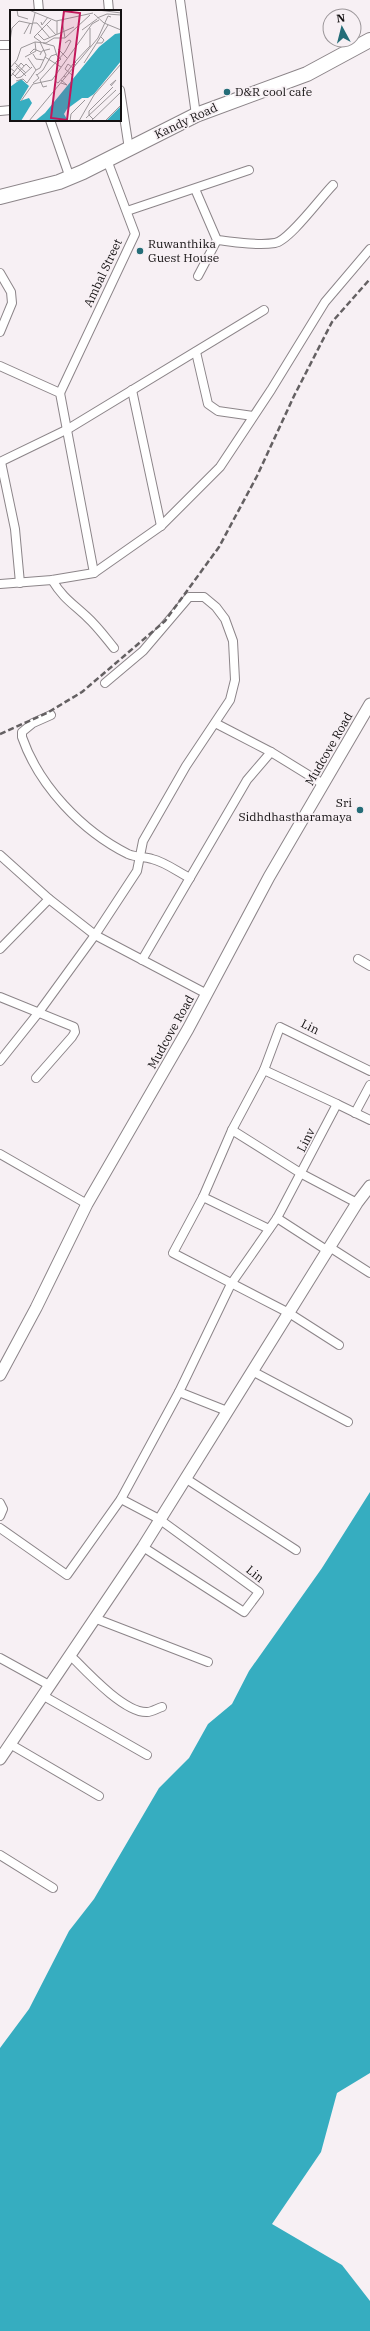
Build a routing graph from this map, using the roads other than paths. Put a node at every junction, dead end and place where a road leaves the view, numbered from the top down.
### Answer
1 (38, 0) edge
2 (108, 0) edge
3 (180, 0) edge
4 (39, 10) edge
5 (109, 10) edge
6 (370, 40) edge
7 (121, 97) edge
8 (10, 110) edge
9 (0, 111) edge
10 (196, 115) junction
11 (50, 121) edge
12 (129, 149) junction
13 (107, 160) junction
14 (249, 170) dead end
15 (70, 178) junction
16 (333, 185) dead end
17 (195, 189) junction
18 (0, 196) edge
19 (127, 211) junction
20 (217, 240) junction
21 (370, 249) edge
22 (0, 273) edge
23 (198, 276) dead end
24 (264, 310) dead end
25 (0, 332) edge
26 (196, 352) junction
27 (0, 366) edge
28 (132, 390) junction
29 (60, 394) junction
30 (253, 416) junction
31 (68, 429) junction
32 (1, 462) edge
33 (160, 526) junction
34 (94, 573) junction
35 (52, 580) junction
36 (20, 582) junction
37 (0, 584) edge
38 (114, 648) dead end
39 (105, 683) dead end
40 (370, 704) edge
41 (51, 715) dead end
42 (217, 724) junction
43 (272, 752) junction
44 (324, 784) junction
45 (0, 855) edge
46 (140, 858) junction
47 (190, 878) junction
48 (49, 899) junction
49 (95, 935) junction
50 (0, 949) edge
51 (358, 959) dead end
52 (142, 960) junction
53 (370, 966) edge
54 (207, 994) junction
55 (0, 997) edge
56 (39, 1012) junction
57 (0, 1061) edge
58 (264, 1070) junction
59 (370, 1071) edge
60 (36, 1078) dead end
61 (370, 1085) edge
62 (337, 1104) junction
63 (355, 1113) junction
64 (370, 1120) edge
65 (232, 1130) junction
66 (0, 1154) edge
67 (302, 1174) junction
68 (370, 1186) edge
69 (202, 1198) junction
70 (357, 1203) junction
71 (87, 1204) junction
72 (277, 1218) junction
73 (269, 1229) junction
74 (329, 1250) junction
75 (370, 1273) edge
76 (231, 1284) junction
77 (289, 1313) junction
78 (339, 1345) dead end
79 (252, 1371) junction
80 (0, 1375) edge
81 (179, 1392) junction
82 (227, 1410) junction
83 (348, 1422) dead end
84 (184, 1478) junction
85 (121, 1499) junction
86 (0, 1503) edge
87 (0, 1516) edge
88 (159, 1519) junction
89 (0, 1528) edge
90 (143, 1547) junction
91 (296, 1550) dead end
92 (94, 1618) junction
93 (70, 1655) junction
94 (0, 1658) edge
95 (208, 1662) dead end
96 (49, 1685) junction
97 (42, 1695) junction
98 (162, 1707) dead end
99 (10, 1744) junction
100 (147, 1755) dead end
101 (0, 1759) edge
102 (99, 1796) dead end
103 (0, 1855) edge
104 (53, 1888) dead end

1 - 4 street
2 - 5 street
3 - 10 street
6 - 10 highway, Kandy Road
7 - 12 street
8 - 9 street
10 - 12 highway, Kandy Road
11 - 15 street
12 - 13 highway, Kandy Road
13 - 15 highway, Kandy Road
13 - 19 street, Ambal Street
14 - 17 street
15 - 18 highway, Kandy Road
16 - 20 street
17 - 19 street
17 - 20 street
19 - 29 street, Ambal Street
20 - 23 street
21 - 30 street
22 - 25 street
24 - 26 street
26 - 28 street
26 - 30 street
27 - 29 street
28 - 31 street
28 - 33 street
29 - 31 street
30 - 33 street
31 - 32 street
31 - 34 street
32 - 36 street
33 - 34 street
34 - 35 street
35 - 36 street
35 - 38 street
36 - 37 street
39 - 42 street
40 - 44 street, Mudcove Road
41 - 46 street
42 - 43 street
42 - 46 street
43 - 44 street
43 - 47 street
44 - 54 street, Mudcove Road
45 - 48 street
46 - 47 street
46 - 49 street
47 - 52 street
48 - 49 street
48 - 50 street
49 - 52 street
49 - 56 street
51 - 53 street
52 - 54 street
54 - 71 street, Mudcove Road
55 - 56 street
56 - 57 street
56 - 60 street
58 - 59 street, Lin
58 - 62 street
58 - 65 street, Lin
61 - 63 street
62 - 63 street
62 - 67 street, Linv
63 - 64 street
65 - 67 street
65 - 69 street, Lin
66 - 71 street
67 - 70 street
67 - 72 street, Linv
68 - 70 street
69 - 73 street
69 - 76 street, Lin
70 - 74 street
71 - 80 street, Mudcove Road
72 - 73 street
72 - 74 street
73 - 76 street
74 - 75 street
74 - 77 street
76 - 77 street, Lin
76 - 81 street
77 - 78 street, Lin
77 - 79 street
79 - 82 street
79 - 83 street
81 - 82 street
81 - 85 street
82 - 84 street
84 - 88 street
84 - 91 street
85 - 88 street, Lin
85 - 89 street
86 - 87 street
88 - 90 street
88 - 90 street, Lin
90 - 92 street
92 - 93 street
92 - 95 street
93 - 96 street
93 - 98 street
94 - 96 street
96 - 97 street
97 - 99 street
97 - 100 street
99 - 101 street
99 - 102 street
103 - 104 street

